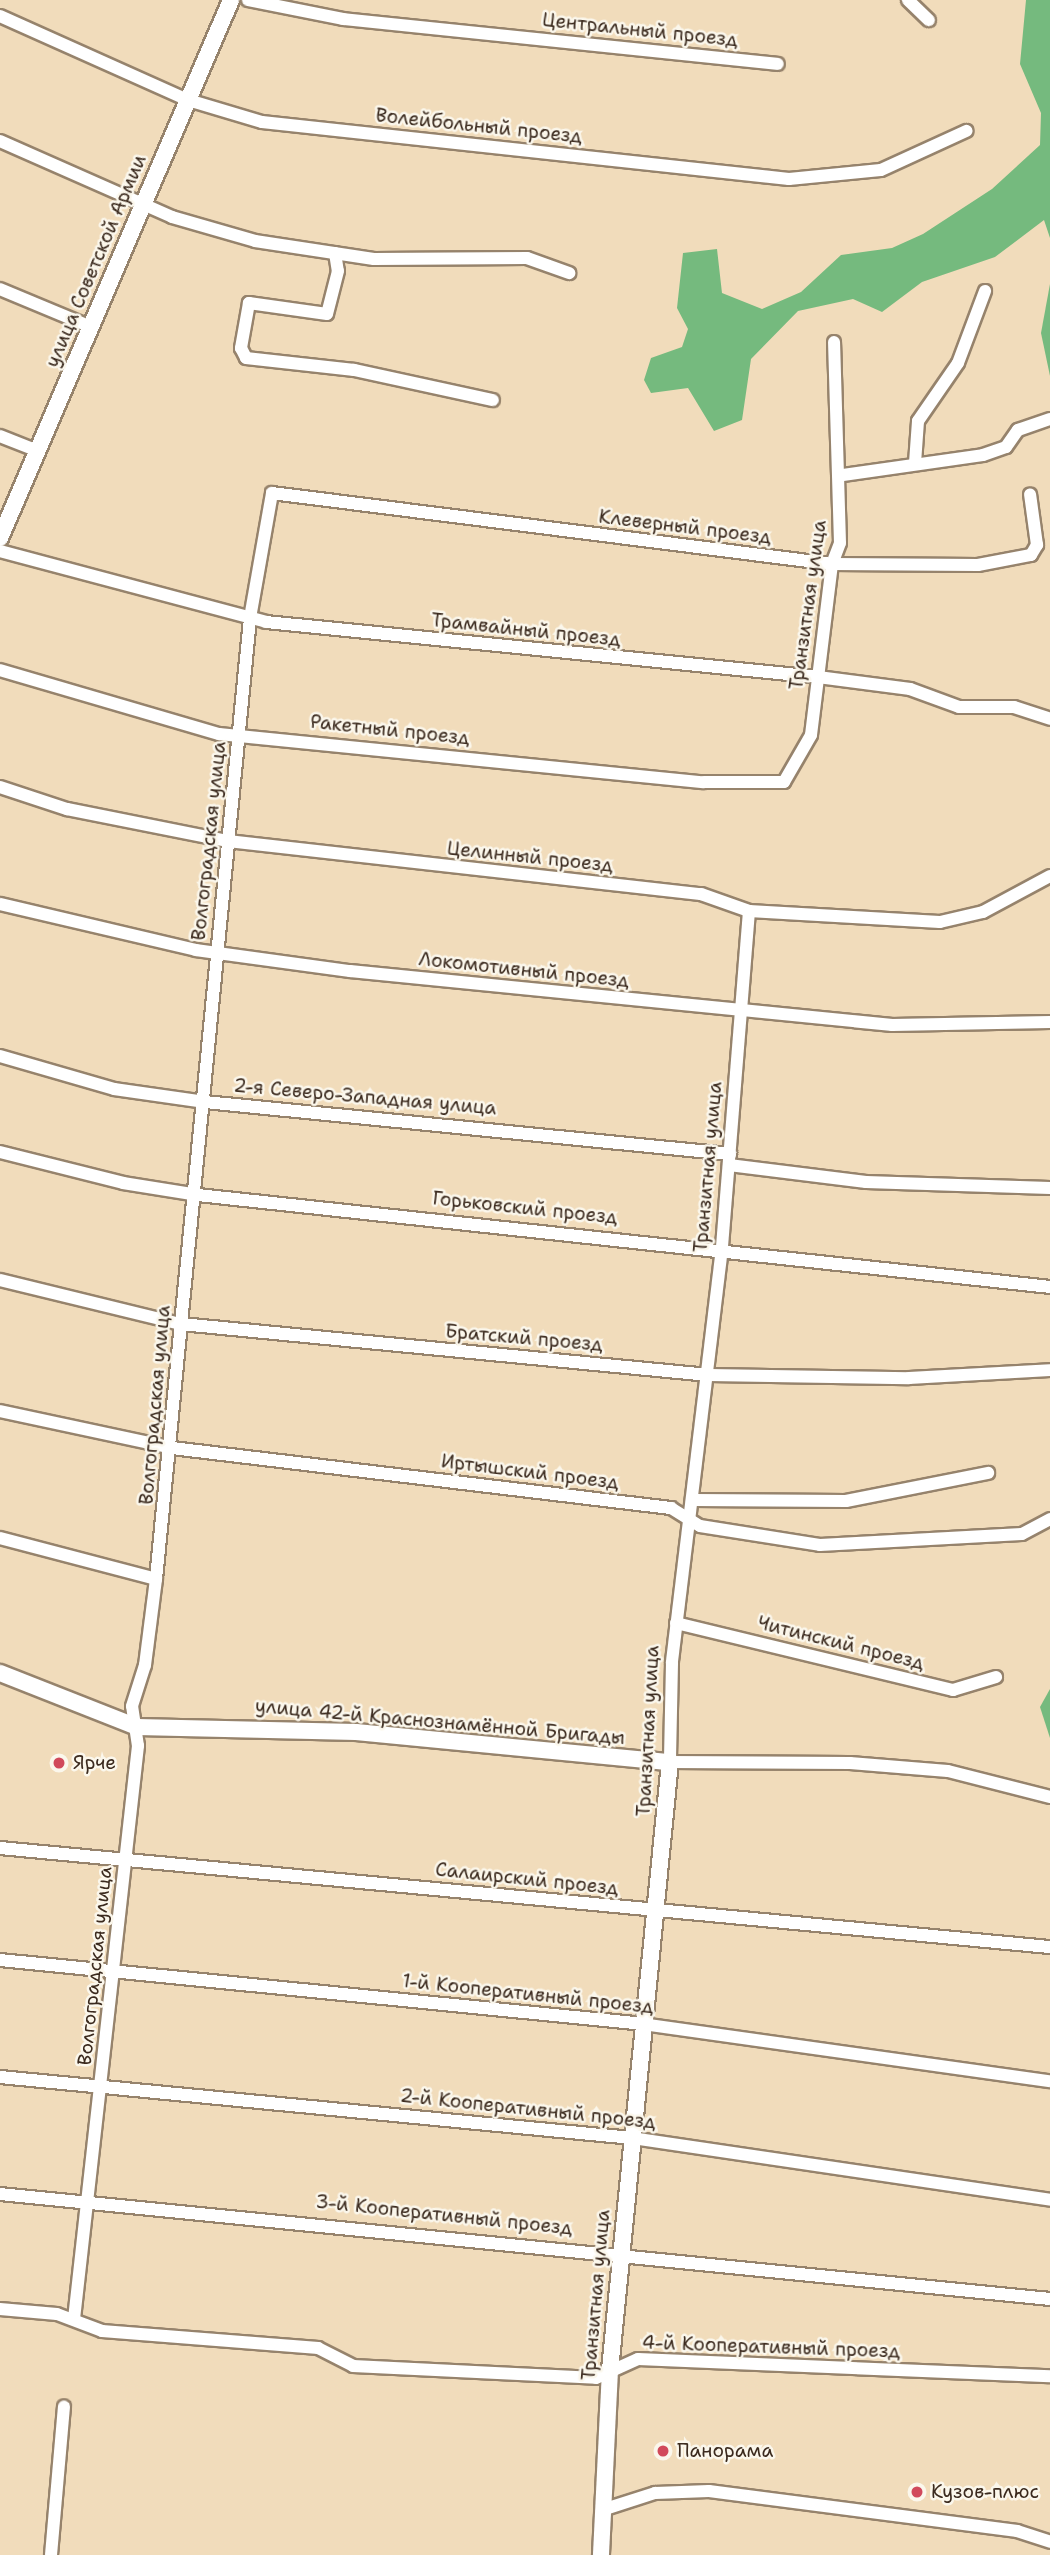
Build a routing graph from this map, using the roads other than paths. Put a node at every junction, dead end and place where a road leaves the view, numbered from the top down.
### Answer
1 (231, 0) edge
2 (248, 0) edge
3 (908, 0) edge
4 (0, 16) edge
5 (929, 20) dead end
6 (778, 64) dead end
7 (188, 100) junction
8 (966, 131) dead end
9 (0, 141) edge
10 (144, 202) junction
11 (335, 253) junction
12 (569, 274) dead end
13 (0, 289) edge
14 (985, 291) dead end
15 (89, 326) junction
16 (834, 342) dead end
17 (493, 400) dead end
18 (1050, 419) edge
19 (0, 436) edge
20 (38, 451) junction
21 (915, 463) junction
22 (843, 475) junction
23 (272, 493) joint
24 (1030, 494) dead end
25 (0, 538) edge
26 (0, 551) edge
27 (832, 564) junction
28 (250, 618) junction
29 (0, 670) edge
30 (818, 677) junction
31 (1050, 719) edge
32 (239, 734) junction
33 (784, 782) joint
34 (0, 787) edge
35 (227, 841) junction
36 (1050, 876) edge
37 (0, 904) edge
38 (749, 911) junction
39 (216, 953) junction
40 (742, 1013) junction
41 (1050, 1022) edge
42 (0, 1056) edge
43 (205, 1102) junction
44 (0, 1152) edge
45 (730, 1159) junction
46 (1050, 1188) edge
47 (198, 1195) junction
48 (722, 1248) junction
49 (0, 1280) edge
50 (1050, 1287) edge
51 (181, 1324) junction
52 (1050, 1370) edge
53 (709, 1375) junction
54 (0, 1410) edge
55 (172, 1448) junction
56 (988, 1473) dead end
57 (694, 1500) junction
58 (692, 1516) junction
59 (1050, 1519) edge
60 (0, 1538) edge
61 (156, 1579) junction
62 (676, 1623) junction
63 (0, 1673) edge
64 (996, 1677) dead end
65 (137, 1727) junction
66 (670, 1762) junction
67 (1050, 1797) edge
68 (0, 1848) edge
69 (125, 1858) junction
70 (655, 1909) junction
71 (1050, 1947) edge
72 (0, 1960) edge
73 (112, 1970) junction
74 (644, 2026) junction
75 (0, 2077) edge
76 (1050, 2081) edge
77 (102, 2087) junction
78 (632, 2138) junction
79 (0, 2194) edge
80 (87, 2199) junction
81 (1050, 2200) edge
82 (621, 2252) junction
83 (1050, 2299) edge
84 (0, 2309) edge
85 (74, 2319) junction
86 (610, 2370) junction
87 (1050, 2376) edge
88 (64, 2407) dead end
89 (602, 2510) junction
90 (1050, 2542) edge
91 (51, 2555) edge
92 (601, 2555) edge

1 - 7 street, улица Советской Армии
2 - 6 street, Центральный проезд
3 - 5 street
4 - 7 street, Волейбольный проезд
7 - 8 street, Волейбольный проезд
7 - 10 street, улица Советской Армии
9 - 10 street
10 - 11 street
10 - 15 street, улица Советской Армии
11 - 12 street
11 - 17 street
13 - 15 street
14 - 21 street
15 - 20 street, улица Советской Армии
16 - 22 street, Транзитная улица
18 - 21 street
19 - 20 street
20 - 25 street, улица Советской Армии
21 - 22 street
22 - 27 street, Транзитная улица
23 - 27 street, Клеверный проезд
23 - 28 street, Волгоградская улица
24 - 27 street, Клеверный проезд
26 - 28 street, Трамвайный проезд
27 - 30 street, Транзитная улица
28 - 30 street, Трамвайный проезд
28 - 32 street, Волгоградская улица
29 - 32 street, Ракетный проезд
30 - 31 street, Трамвайный проезд
30 - 33 street, Транзитная улица
32 - 33 street, Ракетный проезд
32 - 35 street, Волгоградская улица
34 - 35 street, Целинный проезд
35 - 38 street, Целинный проезд
35 - 39 street, Волгоградская улица
36 - 38 street, Целинный проезд
37 - 39 street, Локомотивный проезд
38 - 40 street, Транзитная улица
39 - 40 street, Локомотивный проезд
39 - 43 street, Волгоградская улица
40 - 41 street, Локомотивный проезд
40 - 45 street, Транзитная улица
42 - 43 street, 2-я Северо-Западная улица
43 - 45 street, 2-я Северо-Западная улица
43 - 47 street, Волгоградская улица
44 - 47 street, Горьковский проезд
45 - 46 street, 2-я Северо-Западная улица
45 - 48 street, Транзитная улица
47 - 48 street, Горьковский проезд
47 - 51 street, Волгоградская улица
48 - 50 street, Горьковский проезд
48 - 53 street, Транзитная улица
49 - 51 street, Братский проезд
51 - 53 street, Братский проезд
51 - 55 street, Волгоградская улица
52 - 53 street, Братский проезд
53 - 57 street, Транзитная улица
54 - 55 street, Иртышский проезд
55 - 58 street, Иртышский проезд
55 - 61 street, Волгоградская улица
56 - 57 street
57 - 58 street, Транзитная улица
58 - 59 street, Иртышский проезд
58 - 62 street, Транзитная улица
60 - 61 street
61 - 65 street, Волгоградская улица
62 - 64 street, Читинский проезд
62 - 66 street, Транзитная улица
63 - 65 street, улица 42-й Краснознамённой Бригады
65 - 66 street, улица 42-й Краснознамённой Бригады
65 - 69 street, Волгоградская улица
66 - 67 street, улица 42-й Краснознамённой Бригады
66 - 70 street, Транзитная улица
68 - 69 street, Салаирский проезд
69 - 70 street, Салаирский проезд
69 - 73 street, Волгоградская улица
70 - 71 street, Салаирский проезд
70 - 74 street, Транзитная улица
72 - 73 street, 1-й Кооперативный проезд
73 - 74 street, 1-й Кооперативный проезд
73 - 77 street, Волгоградская улица
74 - 76 street, 1-й Кооперативный проезд
74 - 78 street, Транзитная улица
75 - 77 street, 2-й Кооперативный проезд
77 - 78 street, 2-й Кооперативный проезд
77 - 80 street, Волгоградская улица
78 - 81 street, 2-й Кооперативный проезд
78 - 82 street, Транзитная улица
79 - 80 street, 3-й Кооперативный проезд
80 - 82 street, 3-й Кооперативный проезд
80 - 85 street, Волгоградская улица
82 - 83 street, 3-й Кооперативный проезд
82 - 86 street, Транзитная улица
84 - 85 street, 4-й Кооперативный проезд
85 - 86 street, 4-й Кооперативный проезд
86 - 87 street, 4-й Кооперативный проезд
86 - 89 street, Транзитная улица
88 - 91 street
89 - 90 street
89 - 92 street, Транзитная улица

